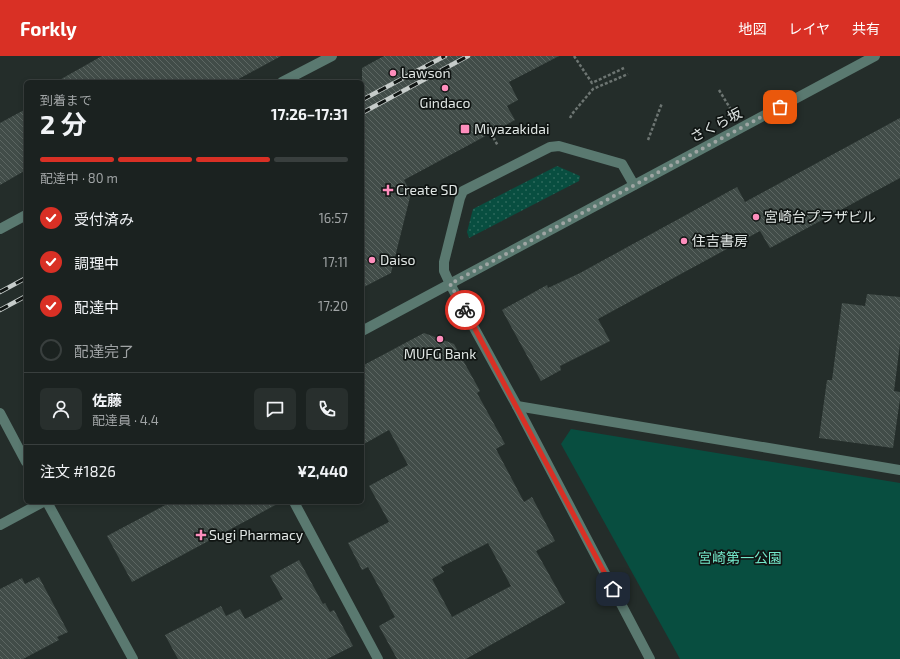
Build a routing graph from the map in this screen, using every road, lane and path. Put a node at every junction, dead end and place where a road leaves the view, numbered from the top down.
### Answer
1 (332, 56) edge
2 (574, 56) edge
3 (875, 56) edge
4 (624, 68) dead end
5 (628, 74) dead end
6 (286, 80) edge
7 (719, 90) dead end
8 (662, 104) dead end
9 (730, 108) dead end
10 (570, 118) dead end
11 (491, 133) dead end
12 (648, 140) dead end
13 (498, 146) dead end
14 (634, 185) junction
15 (24, 216) edge
16 (0, 229) edge
17 (450, 284) junction
18 (364, 330) edge
19 (517, 406) junction
20 (0, 413) edge
21 (24, 458) edge
22 (900, 470) edge
23 (39, 504) edge
24 (48, 504) edge
25 (295, 504) edge
26 (0, 525) edge
27 (133, 659) edge
28 (378, 659) edge
29 (650, 659) edge

1 - 6 street
2 - 4 path
3 - 14 street, さくら坂
5 - 10 path
7 - 9 path
8 - 12 path
11 - 13 path
14 - 17 street, さくら坂
14 - 17 street
15 - 16 street
17 - 18 street, さくら坂
17 - 19 street
19 - 22 street
19 - 29 street
20 - 21 street
23 - 26 street
24 - 27 street
25 - 28 street

